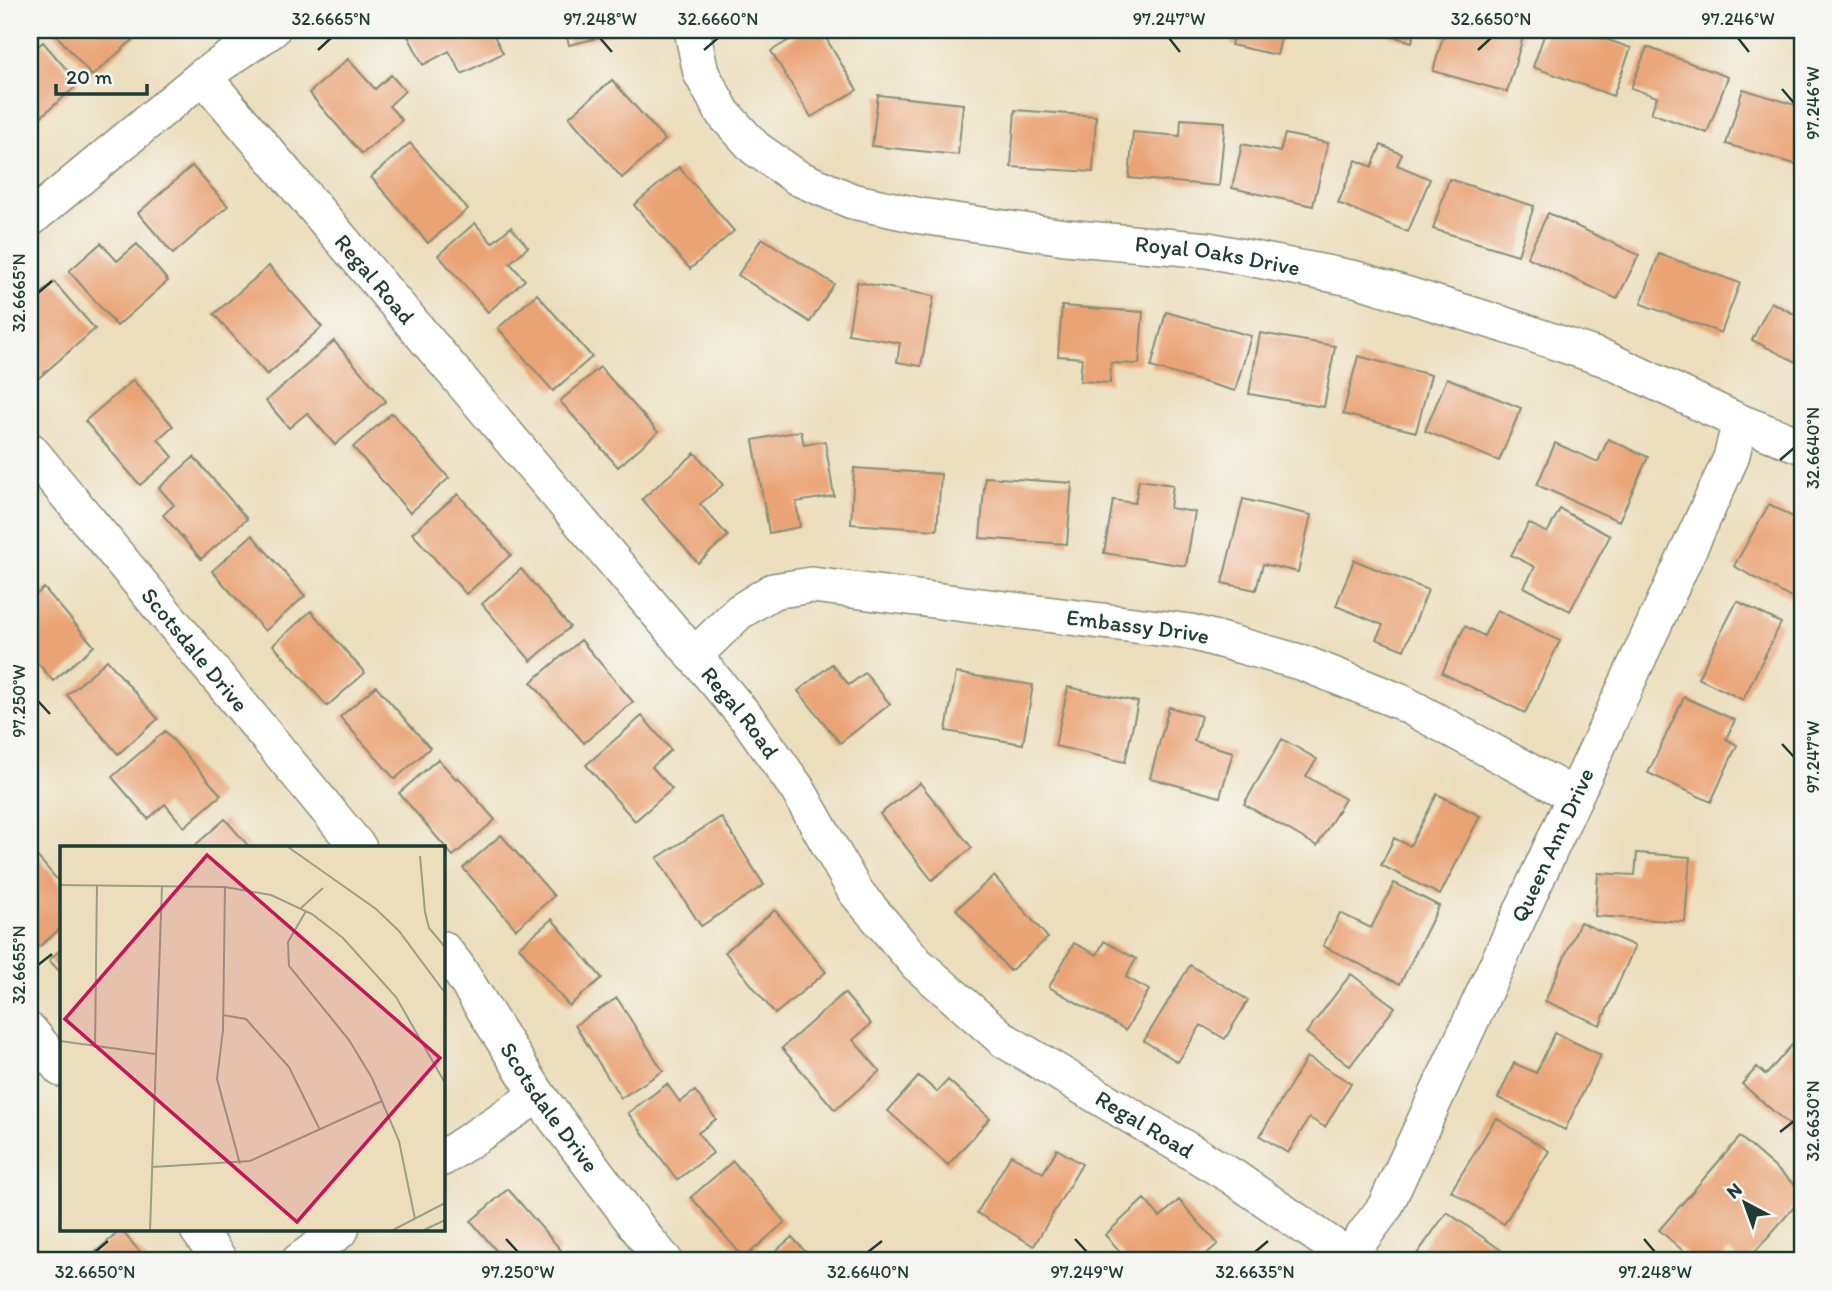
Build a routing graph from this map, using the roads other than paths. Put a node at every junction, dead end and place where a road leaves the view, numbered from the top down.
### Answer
1 (272, 30) edge
2 (692, 30) edge
3 (203, 76) junction
4 (30, 219) edge
5 (1740, 422) junction
6 (1802, 446) edge
7 (30, 450) edge
8 (694, 656) junction
9 (1575, 796) junction
10 (357, 846) edge
11 (444, 950) edge
12 (30, 1031) edge
13 (60, 1068) edge
14 (538, 1096) junction
15 (444, 1157) edge
16 (199, 1232) edge
17 (338, 1232) edge
18 (1347, 1259) edge
19 (220, 1261) edge
20 (299, 1261) edge
21 (665, 1261) edge

1 - 3 street
2 - 5 street, Royal Oaks Drive
3 - 4 street
3 - 8 street, Regal Road
5 - 6 street, Royal Oaks Drive
5 - 9 street, Queen Ann Drive
7 - 10 street, Scotsdale Drive
8 - 9 street, Embassy Drive
8 - 18 street, Regal Road
9 - 18 street, Queen Ann Drive
11 - 14 street, Scotsdale Drive
12 - 13 street
14 - 15 street
14 - 21 street, Scotsdale Drive
16 - 19 street
17 - 20 street

